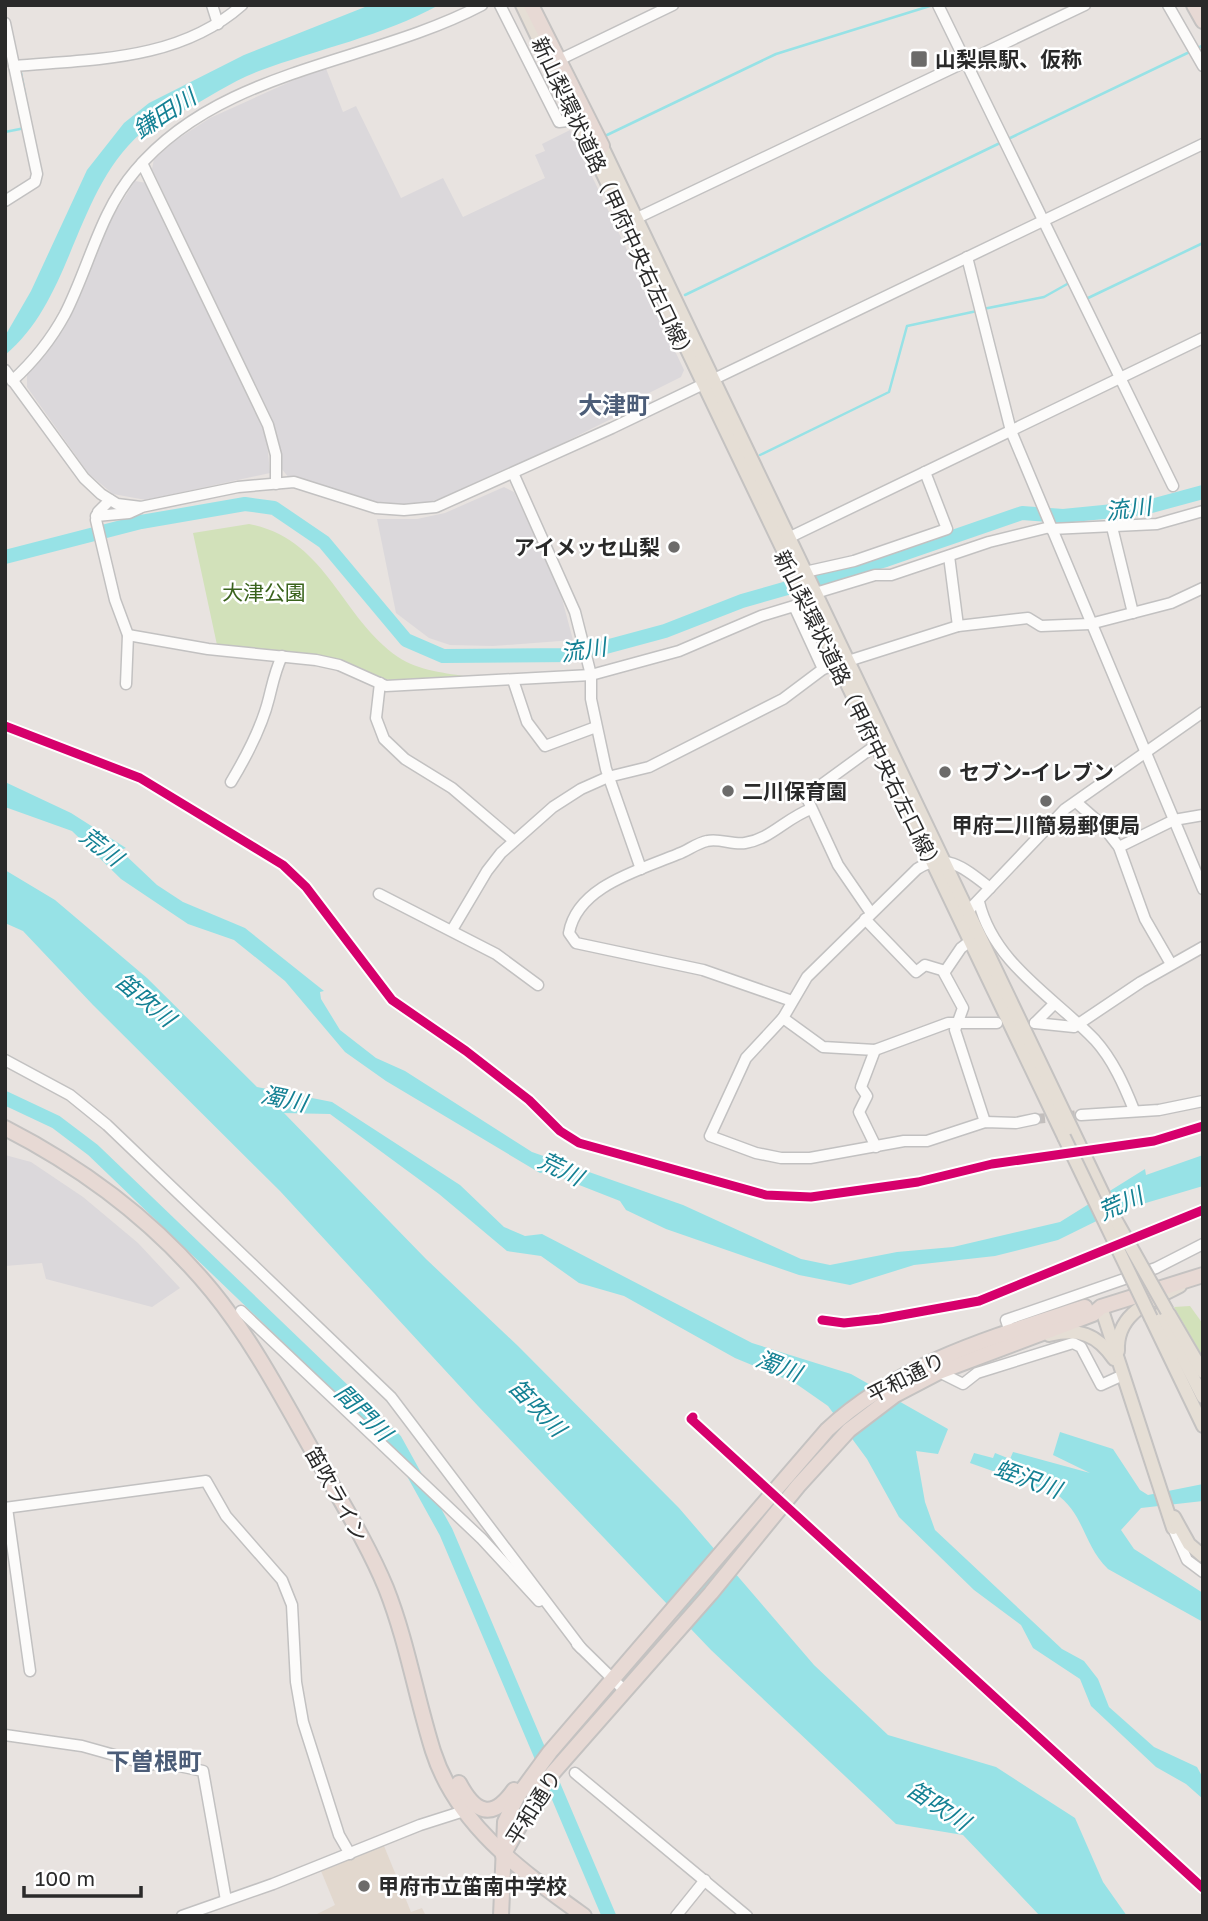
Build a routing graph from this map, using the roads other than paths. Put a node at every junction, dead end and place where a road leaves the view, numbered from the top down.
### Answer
1 (212, 5) edge
2 (242, 5) edge
3 (482, 5) edge
4 (500, 5) edge
5 (522, 5) edge
6 (531, 5) edge
7 (537, 5) edge
8 (673, 5) edge
9 (938, 5) edge
10 (1085, 5) edge
11 (1168, 5) edge
12 (1194, 5) edge
13 (217, 22) junction
14 (1203, 22) edge
15 (5, 23) edge
16 (561, 59) junction
17 (965, 62) junction
18 (18, 66) junction
19 (1203, 66) edge
20 (576, 120) junction
21 (1203, 144) edge
22 (601, 146) junction
23 (142, 163) junction
24 (5, 201) edge
25 (635, 219) junction
26 (1041, 222) junction
27 (967, 257) junction
28 (1203, 338) edge
29 (5, 370) edge
30 (1120, 378) junction
31 (12, 381) junction
32 (707, 382) junction
33 (1011, 431) junction
34 (925, 472) junction
35 (513, 474) junction
36 (275, 484) junction
37 (1173, 486) dead end
38 (110, 500) junction
39 (141, 508) junction
40 (1203, 511) edge
41 (96, 522) junction
42 (1112, 527) junction
43 (1050, 528) junction
44 (783, 541) junction
45 (949, 556) junction
46 (803, 576) junction
47 (1203, 588) edge
48 (809, 593) junction
49 (1133, 613) junction
50 (1090, 624) junction
51 (958, 626) junction
52 (128, 635) junction
53 (282, 656) junction
54 (842, 662) junction
55 (823, 669) junction
56 (591, 675) junction
57 (513, 680) junction
58 (380, 683) junction
59 (126, 684) dead end
60 (1203, 712) edge
61 (596, 727) junction
62 (876, 745) junction
63 (1146, 751) junction
64 (608, 777) junction
65 (231, 782) dead end
66 (1076, 802) junction
67 (811, 808) junction
68 (1203, 815) edge
69 (1174, 820) junction
70 (513, 840) junction
71 (1119, 847) junction
72 (931, 862) junction
73 (944, 862) junction
74 (641, 869) junction
75 (989, 888) junction
76 (1203, 889) edge
77 (379, 894) dead end
78 (979, 902) junction
79 (968, 911) junction
80 (868, 916) junction
81 (452, 930) junction
82 (970, 942) junction
83 (1203, 947) edge
84 (1171, 964) junction
85 (945, 971) junction
86 (538, 985) dead end
87 (792, 1001) junction
88 (1054, 1004) junction
89 (783, 1018) junction
90 (957, 1022) junction
91 (997, 1023) dead end
92 (1079, 1025) junction
93 (875, 1050) junction
94 (5, 1060) edge
95 (1203, 1101) edge
96 (1135, 1110) junction
97 (1081, 1115) tunnel mouth
98 (1035, 1119) tunnel mouth
99 (985, 1122) junction
100 (5, 1128) edge
101 (1070, 1137) junction
102 (876, 1147) junction
103 (1203, 1244) edge
104 (1203, 1275) edge
105 (1101, 1307) junction
106 (241, 1311) dead end
107 (1159, 1314) junction
108 (1010, 1332) junction
109 (982, 1354) junction
110 (1203, 1371) edge
111 (939, 1372) junction
112 (1123, 1375) junction
113 (1203, 1397) edge
114 (1203, 1415) edge
115 (1203, 1426) edge
116 (6, 1508) edge
117 (1170, 1512) junction
118 (1173, 1528) joint
119 (1203, 1556) edge
120 (1203, 1572) edge
121 (581, 1648) junction
122 (412, 1668) junction
123 (30, 1671) dead end
124 (617, 1677) junction
125 (629, 1688) junction
126 (5, 1735) edge
127 (575, 1773) dead end
128 (537, 1775) junction
129 (464, 1811) junction
130 (350, 1854) junction
131 (503, 1855) junction
132 (705, 1880) junction
133 (226, 1900) junction
134 (182, 1916) edge
135 (501, 1916) edge
136 (584, 1916) edge
137 (676, 1916) edge
138 (747, 1916) edge

1 - 13 street
2 - 13 street
3 - 23 street
4 - 20 street
5 - 20 main road, 新山梨環状道路（甲府中央右左口線）
6 - 22 highway
7 - 16 main road, 新山梨環状道路（甲府中央右左口線）
8 - 16 street
9 - 17 street
10 - 17 street
11 - 19 street
12 - 14 highway
13 - 18 street
15 - 18 street
16 - 22 main road, 新山梨環状道路（甲府中央右左口線）
17 - 25 street
17 - 26 street
18 - 24 street
20 - 32 main road, 新山梨環状道路（甲府中央右左口線）
21 - 26 street
22 - 25 main road, 新山梨環状道路（甲府中央右左口線）
23 - 31 street
23 - 36 street
25 - 32 main road, 新山梨環状道路（甲府中央右左口線）
26 - 27 street
26 - 30 street
27 - 32 street
27 - 33 street
28 - 30 street
29 - 31 street
30 - 33 street
30 - 37 street
31 - 38 street
32 - 35 street
32 - 44 main road, 新山梨環状道路（甲府中央右左口線）
33 - 34 street
33 - 43 street
34 - 44 street
34 - 46 street
35 - 36 street
35 - 56 street
36 - 39 street
38 - 39 street
38 - 41 street
39 - 41 street
40 - 42 street
41 - 52 street
42 - 43 street
42 - 49 street
43 - 45 street
43 - 50 street
44 - 46 main road, 新山梨環状道路（甲府中央右左口線）
45 - 48 street
45 - 51 street
46 - 48 main road, 新山梨環状道路（甲府中央右左口線）
47 - 49 street
48 - 54 main road, 新山梨環状道路（甲府中央右左口線）
49 - 50 street
50 - 51 street
50 - 63 street
51 - 54 street
52 - 53 street
52 - 59 street
53 - 58 street
53 - 65 street
54 - 55 street
54 - 62 main road, 新山梨環状道路（甲府中央右左口線）
54 - 73 main road, 新山梨環状道路（甲府中央右左口線）
55 - 56 street
55 - 64 street
56 - 57 street
56 - 61 street
57 - 58 street
57 - 61 street
58 - 70 street
60 - 63 street
61 - 64 street
62 - 67 street
62 - 72 main road, 新山梨環状道路（甲府中央右左口線）
63 - 66 street
63 - 69 street
64 - 70 street
64 - 74 street
66 - 71 street
66 - 75 street
67 - 74 street
67 - 80 street
68 - 69 street
69 - 71 street
69 - 76 street
70 - 81 street
71 - 84 street
72 - 73 street
72 - 80 street
72 - 82 main road, 新山梨環状道路（甲府中央右左口線）
73 - 75 street
73 - 79 main road, 新山梨環状道路（甲府中央右左口線）
74 - 87 street
75 - 78 street
77 - 81 street
78 - 79 street
78 - 88 street
79 - 101 main road, 新山梨環状道路（甲府中央右左口線）
80 - 85 street
80 - 87 street
81 - 86 street
82 - 85 street
82 - 101 main road, 新山梨環状道路（甲府中央右左口線）
83 - 84 street
84 - 92 street
85 - 90 street
87 - 89 street
88 - 92 street
88 - 92 street
89 - 93 street
89 - 102 street
90 - 91 street
90 - 93 street
90 - 99 street
92 - 96 street
93 - 102 street
94 - 121 street
95 - 96 street
96 - 97 street
98 - 99 street
99 - 102 street
100 - 122 highway, 笛吹ライン
101 - 107 main road, 新山梨環状道路（甲府中央右左口線）, bridge
101 - 107 main road, 新山梨環状道路（甲府中央右左口線）, bridge
103 - 108 street
104 - 105 highway, 平和通り
104 - 112 main road
105 - 108 highway, 平和通り
105 - 109 highway, 平和通り
105 - 112 main road
106 - 121 street
107 - 110 main road
107 - 113 main road
107 - 114 main road, 新山梨環状道路（甲府中央右左口線）
107 - 115 main road
108 - 124 highway, 平和通り
109 - 111 highway, 平和通り
109 - 112 main road
111 - 112 street
111 - 125 highway, 平和通り
112 - 117 main road
116 - 123 street
116 - 130 street
117 - 118 main road
117 - 119 main road
118 - 120 street
121 - 124 street
122 - 128 highway
122 - 129 highway, 笛吹ライン
124 - 125 street
124 - 128 highway, 平和通り
125 - 128 highway, 平和通り
126 - 133 street
127 - 132 street
128 - 131 highway, 平和通り
129 - 130 street
129 - 131 highway, 笛吹ライン
130 - 133 street
131 - 135 highway
131 - 136 highway, 笛吹ライン
132 - 137 street
132 - 138 street
133 - 134 street

